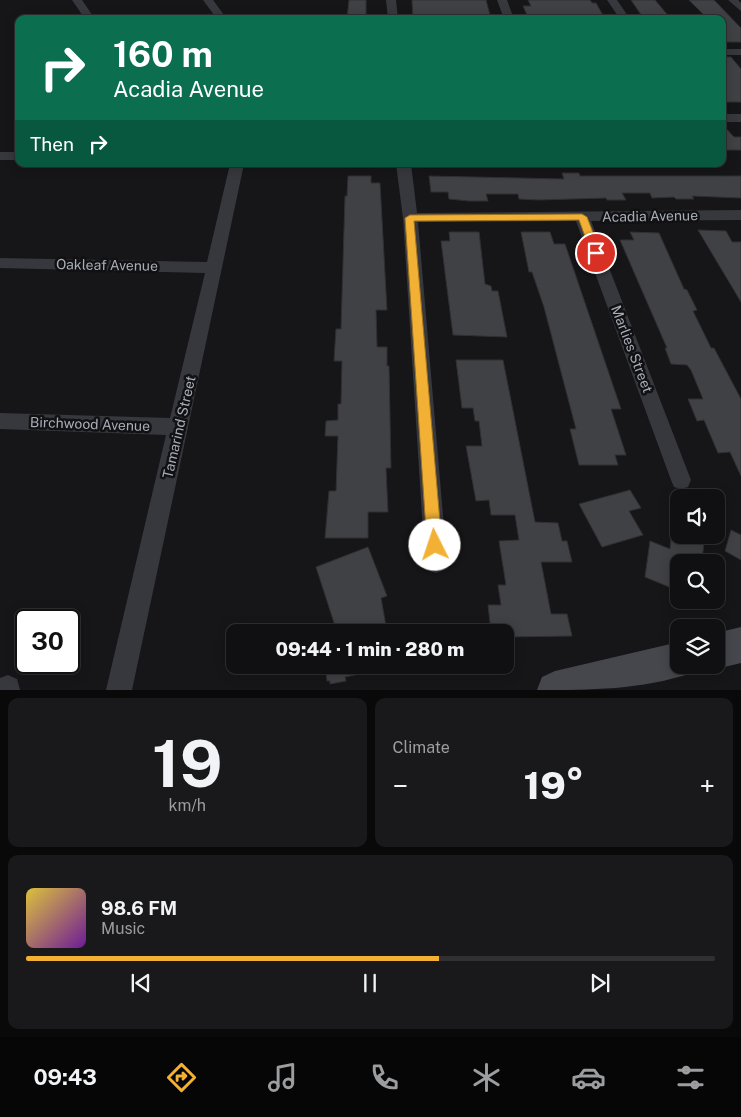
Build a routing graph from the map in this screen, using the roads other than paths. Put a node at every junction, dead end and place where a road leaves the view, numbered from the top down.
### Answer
1 (77, 0) edge
2 (391, 0) edge
3 (502, 0) edge
4 (612, 0) edge
5 (733, 0) edge
6 (212, 1) edge
7 (741, 8) edge
8 (87, 15) edge
9 (220, 15) edge
10 (393, 15) edge
11 (508, 15) edge
12 (622, 15) edge
13 (726, 52) edge
14 (741, 52) edge
15 (726, 118) edge
16 (741, 118) edge
17 (0, 156) edge
18 (15, 156) edge
19 (236, 167) edge
20 (403, 167) edge
21 (741, 215) edge
22 (582, 217) junction
23 (410, 218) junction
24 (0, 263) edge
25 (214, 268) junction
26 (0, 421) edge
27 (179, 426) junction
28 (681, 480) dead end
29 (436, 562) dead end
30 (741, 645) edge
31 (725, 649) edge
32 (670, 662) edge
33 (119, 690) edge
34 (555, 690) edge

1 - 8 street
2 - 10 street
3 - 11 street
4 - 12 street
5 - 7 street
6 - 9 street
13 - 14 street
15 - 16 street
17 - 18 street
19 - 25 street, Tamarind Street
20 - 23 street
21 - 22 street, Acadia Avenue
22 - 23 street, Acadia Avenue
22 - 28 street, Marlies Street
23 - 29 street
24 - 25 street, Oakleaf Avenue
25 - 27 street, Tamarind Street
26 - 27 street, Birchwood Avenue
27 - 33 street, Tamarind Street
30 - 31 main road
32 - 34 main road

